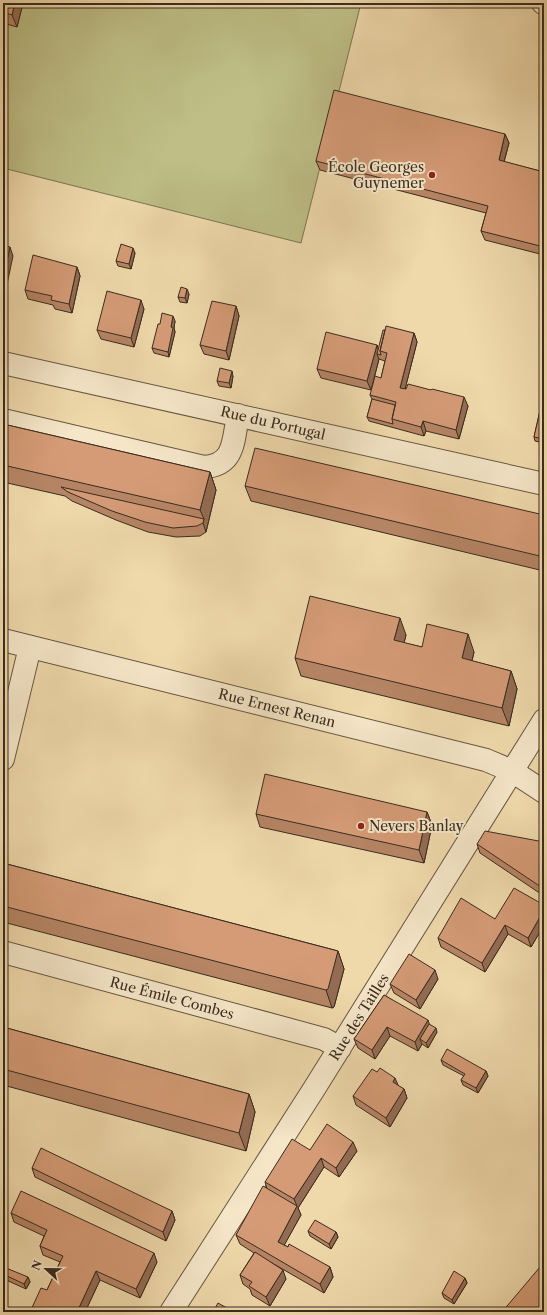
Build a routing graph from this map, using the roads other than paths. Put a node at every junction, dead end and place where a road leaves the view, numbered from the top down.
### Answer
1 (3, 363) edge
2 (238, 416) junction
3 (3, 420) edge
4 (544, 484) edge
5 (3, 640) edge
6 (30, 647) junction
7 (544, 720) edge
8 (3, 759) edge
9 (512, 771) junction
10 (544, 792) edge
11 (3, 952) edge
12 (340, 1048) junction
13 (171, 1312) edge

1 - 2 street, Rue du Portugal
2 - 3 street
2 - 4 street, Rue du Portugal
5 - 6 street, Rue Ernest Renan
6 - 8 street
6 - 9 street, Rue Ernest Renan
7 - 9 street, Rue des Tailles
9 - 10 street, Rue Ernest Renan
9 - 12 street, Rue des Tailles
11 - 12 street, Rue Émile Combes
12 - 13 street, Rue des Tailles

